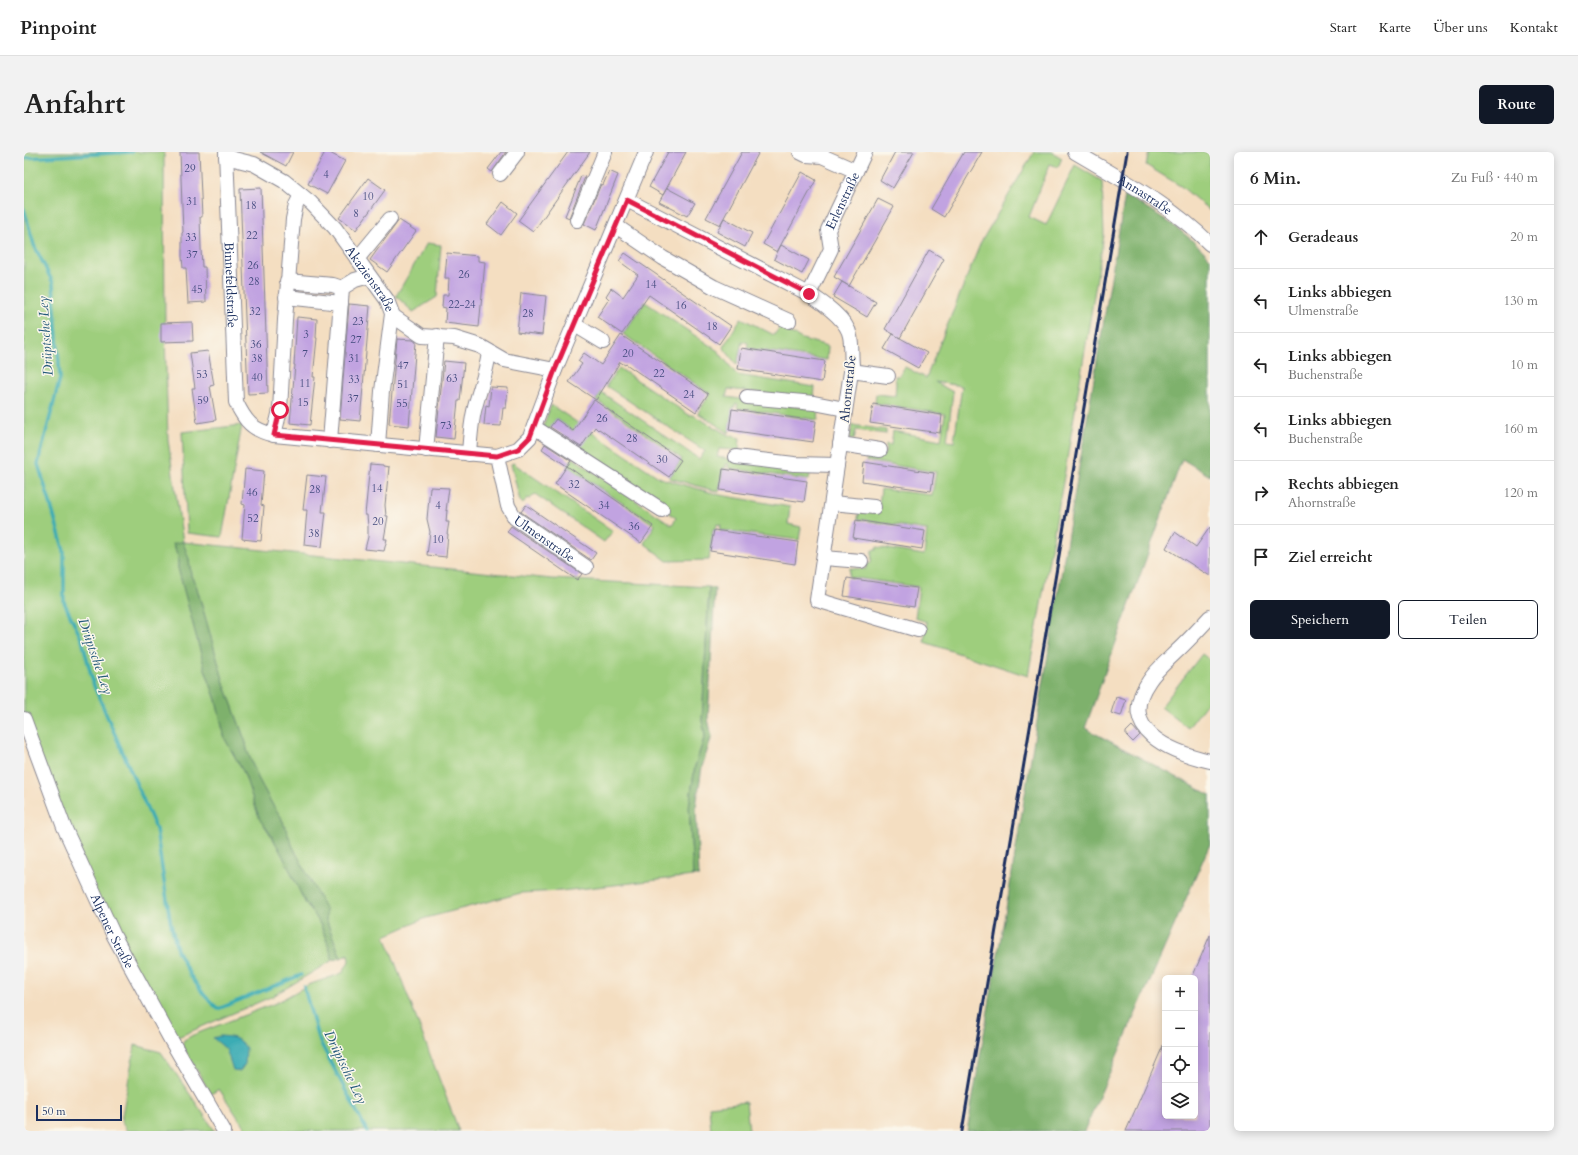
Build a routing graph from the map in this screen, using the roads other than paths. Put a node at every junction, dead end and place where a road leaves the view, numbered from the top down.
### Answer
1 (516, 152) edge
2 (605, 152) edge
3 (646, 152) edge
4 (800, 152) edge
5 (865, 152) edge
6 (1075, 152) edge
7 (226, 154) edge
8 (856, 171) junction
9 (500, 174) dead end
10 (301, 195) junction
11 (627, 200) junction
12 (390, 219) dead end
13 (577, 220) dead end
14 (616, 226) junction
15 (1210, 244) edge
16 (357, 260) junction
17 (369, 276) junction
18 (288, 281) junction
19 (342, 288) junction
20 (809, 294) junction
21 (286, 297) junction
22 (341, 303) junction
23 (392, 314) junction
24 (789, 321) dead end
25 (574, 325) junction
26 (437, 336) junction
27 (603, 342) dead end
28 (489, 352) junction
29 (555, 370) junction
30 (851, 371) junction
31 (888, 376) dead end
32 (747, 396) dead end
33 (845, 409) junction
34 (534, 426) junction
35 (274, 435) junction
36 (330, 441) junction
37 (840, 444) junction
38 (378, 445) junction
39 (426, 450) junction
40 (880, 450) dead end
41 (469, 454) junction
42 (497, 456) junction
43 (736, 456) dead end
44 (837, 465) junction
45 (832, 503) junction
46 (874, 507) dead end
47 (662, 510) dead end
48 (824, 558) junction
49 (861, 561) dead end
50 (586, 567) dead end
51 (1210, 617) edge
52 (918, 630) dead end
53 (24, 719) edge
54 (1210, 761) edge
55 (224, 1131) edge

1 - 9 street
2 - 13 street
3 - 11 street
4 - 8 street
5 - 8 street, Erlenstraße
6 - 15 street, Annastraße
7 - 10 street, Akazienstraße
7 - 35 street, Binnefeldstraße
8 - 20 street, Erlenstraße
10 - 16 street, Akazienstraße
10 - 18 street
11 - 14 street
11 - 20 street, Ahornstraße
12 - 16 street
14 - 24 street
14 - 25 street
16 - 17 street, Akazienstraße
17 - 19 street
17 - 23 street, Akazienstraße
18 - 19 street
18 - 21 street
19 - 22 street
20 - 30 street, Ahornstraße
21 - 22 street
21 - 35 street
22 - 36 street
23 - 26 street, Akazienstraße
23 - 38 street
25 - 27 street
25 - 29 street
26 - 28 street, Akazienstraße
26 - 39 street
28 - 29 street, Akazienstraße
28 - 41 street
29 - 34 street
30 - 31 street
30 - 33 street, Ahornstraße
32 - 33 street
33 - 37 street, Ahornstraße
34 - 42 street
34 - 47 street
35 - 36 street
36 - 38 street
37 - 40 street
37 - 44 street, Ahornstraße
38 - 39 street
39 - 41 street
41 - 42 street
42 - 50 street, Ulmenstraße
43 - 44 street
44 - 45 street, Ahornstraße
45 - 46 street
45 - 48 street, Ahornstraße
48 - 49 street
48 - 52 street, Ahornstraße
51 - 54 street
53 - 55 street, Alpener Straße

